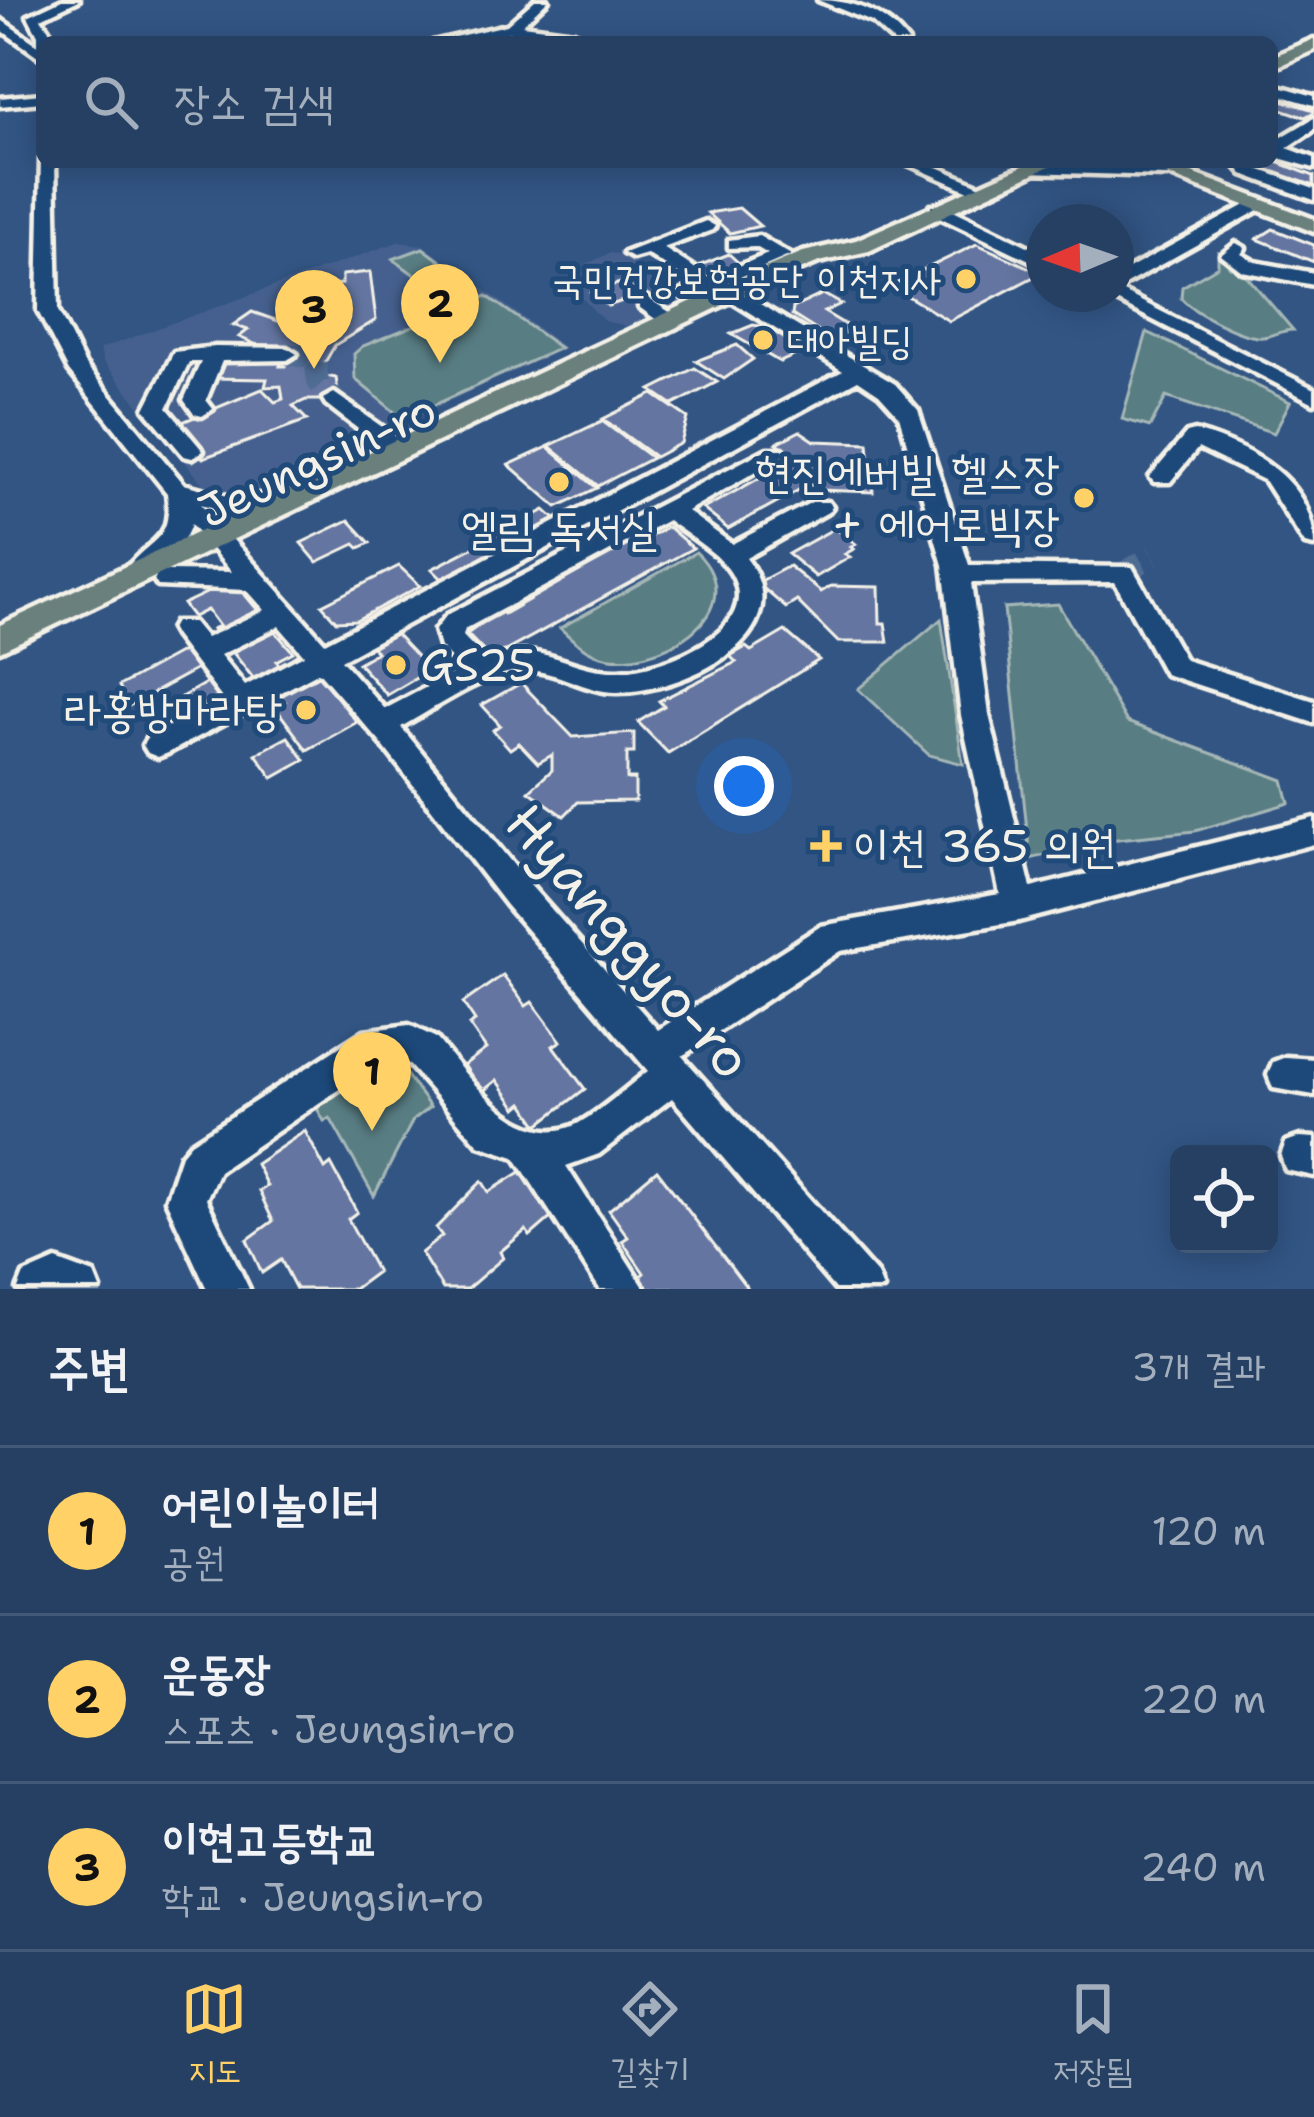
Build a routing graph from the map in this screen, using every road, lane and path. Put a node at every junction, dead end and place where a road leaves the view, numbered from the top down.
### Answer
1 (73, 0) edge
2 (542, 0) edge
3 (824, 0) edge
4 (0, 23) edge
5 (512, 28) junction
6 (45, 36) edge
7 (471, 36) edge
8 (574, 36) edge
9 (896, 36) edge
10 (36, 44) edge
11 (1314, 44) edge
12 (1278, 61) edge
13 (1278, 90) edge
14 (36, 99) edge
15 (1314, 101) edge
16 (0, 102) edge
17 (1314, 123) edge
18 (1290, 137) junction
19 (1278, 145) edge
20 (1314, 145) edge
21 (1278, 151) edge
22 (1314, 163) edge
23 (47, 168) edge
24 (926, 168) edge
25 (1033, 168) edge
26 (1104, 168) edge
27 (1160, 168) edge
28 (1247, 168) edge
29 (1167, 171) junction
30 (982, 190) junction
31 (1314, 195) edge
32 (1257, 206) junction
33 (937, 209) junction
34 (706, 226) dead end
35 (1314, 226) edge
36 (735, 244) dead end
37 (861, 246) junction
38 (1236, 248) dead end
39 (1026, 252) edge
40 (789, 260) junction
41 (1134, 274) edge
42 (1314, 279) edge
43 (735, 289) junction
44 (686, 294) dead end
45 (646, 303) dead end
46 (1134, 305) edge
47 (672, 322) junction
48 (215, 353) junction
49 (287, 354) tunnel mouth
50 (857, 372) junction
51 (1314, 397) edge
52 (334, 399) tunnel mouth
53 (202, 409) dead end
54 (156, 410) junction
55 (122, 423) junction
56 (398, 448) junction
57 (192, 451) dead end
58 (776, 454) dead end
59 (1162, 477) dead end
60 (177, 490) junction
61 (297, 496) junction
62 (820, 506) dead end
63 (670, 510) junction
64 (1314, 538) edge
65 (221, 544) junction
66 (728, 557) junction
67 (957, 574) junction
68 (128, 577) junction
69 (167, 580) junction
70 (254, 581) junction
71 (284, 613) junction
72 (184, 629) dead end
73 (0, 639) edge
74 (202, 652) junction
75 (322, 656) junction
76 (0, 658) edge
77 (482, 674) junction
78 (240, 700) junction
79 (1314, 712) edge
80 (382, 724) junction
81 (158, 745) dead end
82 (1314, 831) edge
83 (1019, 906) junction
84 (666, 1062) junction
85 (528, 1143) junction
86 (39, 1289) edge
87 (80, 1289) edge
88 (228, 1289) edge
89 (624, 1289) edge
90 (862, 1289) edge

1 - 6 street
2 - 5 street
3 - 9 street
4 - 10 street
5 - 7 street
5 - 8 street
11 - 12 main road
13 - 15 street
14 - 16 street
17 - 18 street
18 - 19 street
18 - 20 street
21 - 22 street
23 - 55 street, Hyanggyo-ro
24 - 30 street
25 - 30 main road, Jeungsin-ro
26 - 29 street
27 - 29 main road
28 - 31 street
29 - 32 main road
30 - 33 main road, Jeungsin-ro
32 - 35 main road
32 - 41 street
33 - 37 main road, Jeungsin-ro
33 - 39 street
34 - 43 street
36 - 40 street
37 - 40 main road, Jeungsin-ro
37 - 43 main road, Jeungsin-ro
38 - 42 street
40 - 43 main road, Jeungsin-ro
43 - 44 street
43 - 47 main road, Jeungsin-ro
43 - 50 street
43 - 65 main road, Jeungsin-ro
45 - 47 street
46 - 51 street
47 - 56 main road, Jeungsin-ro
48 - 49 street
48 - 53 street
48 - 54 street
50 - 67 street
50 - 75 street
52 - 56 street
54 - 55 street
54 - 57 street
55 - 60 street, Hyanggyo-ro
56 - 61 main road, Jeungsin-ro
58 - 63 street
59 - 64 street
60 - 61 street
60 - 65 street, Hyanggyo-ro
60 - 68 street
61 - 65 main road, Jeungsin-ro
62 - 66 street
63 - 66 street
63 - 77 street
65 - 68 main road, Jeungsin-ro
65 - 69 main road, Jeungsin-ro
65 - 70 street, Hyanggyo-ro
66 - 77 street
67 - 79 street
67 - 83 street
68 - 73 main road, Jeungsin-ro
69 - 70 street
69 - 76 main road, Jeungsin-ro
70 - 71 street, Hyanggyo-ro
71 - 74 street
71 - 75 street, Hyanggyo-ro
72 - 74 street
74 - 78 street
75 - 78 street
75 - 80 street, Hyanggyo-ro
77 - 80 street
78 - 81 street
80 - 84 street, Hyanggyo-ro
82 - 83 street
83 - 84 street
84 - 85 street
84 - 90 street, Hyanggyo-ro
85 - 88 street
85 - 89 street
86 - 87 street

